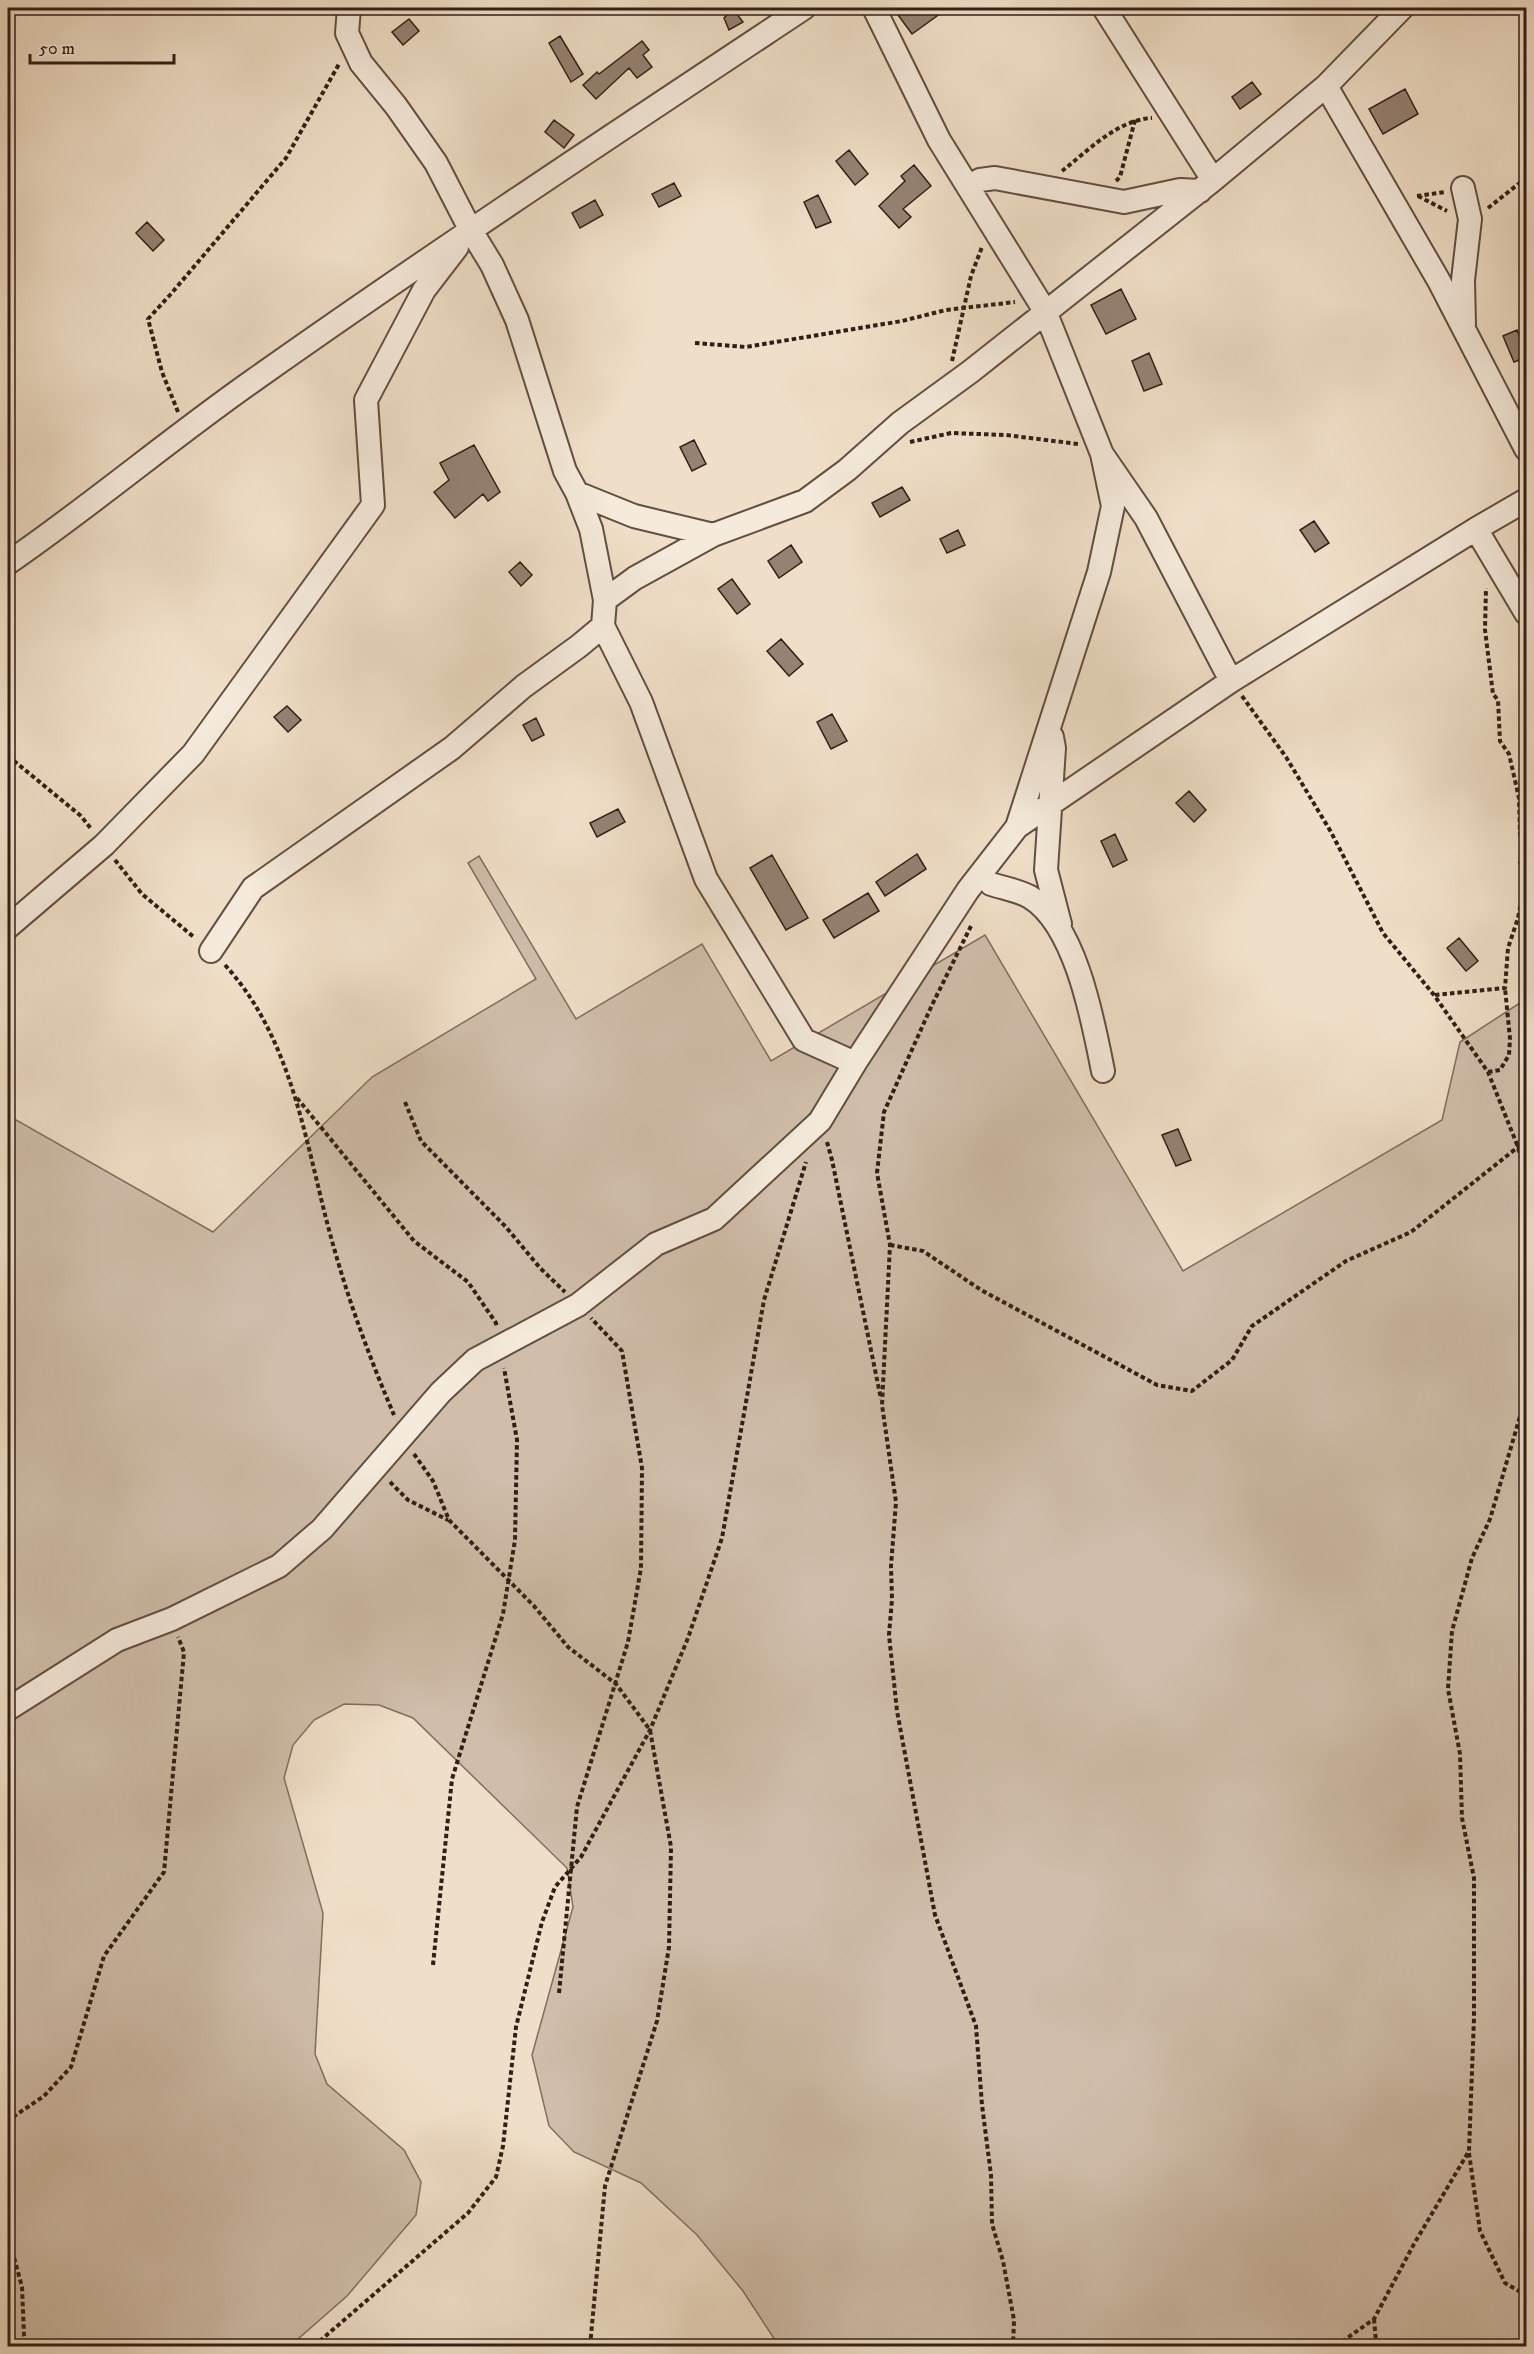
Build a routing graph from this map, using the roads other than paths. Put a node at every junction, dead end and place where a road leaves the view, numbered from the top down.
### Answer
1 (348, 8) edge
2 (804, 8) edge
3 (874, 8) edge
4 (1104, 8) edge
5 (1402, 8) edge
6 (1326, 86) junction
7 (1206, 185) junction
8 (968, 187) junction
9 (1463, 188) road end
10 (470, 229) junction
11 (1041, 305) junction
12 (1464, 330) junction
13 (1527, 449) edge
14 (1103, 457) junction
15 (577, 493) junction
16 (1527, 500) edge
17 (1476, 529) junction
18 (713, 535) junction
19 (8, 563) edge
20 (605, 600) junction
21 (1527, 613) edge
22 (603, 626) junction
23 (1231, 681) junction
24 (1049, 724) junction
25 (1048, 807) junction
26 (1017, 827) junction
27 (991, 884) dead end
28 (8, 927) edge
29 (1061, 931) junction
30 (211, 951) road end
31 (855, 1063) junction
32 (1103, 1071) dead end
33 (8, 1709) edge

1 - 10 street
2 - 10 street
3 - 8 street
4 - 7 street
5 - 6 street
6 - 7 street
6 - 12 street
7 - 8 street
7 - 11 street
8 - 11 street
9 - 12 street
10 - 15 street
10 - 19 street
10 - 28 street
11 - 14 street
11 - 18 street
12 - 13 street
14 - 23 street
14 - 24 street
15 - 18 street
15 - 20 street
16 - 17 street
17 - 21 street
17 - 23 street
18 - 20 street
20 - 22 street
22 - 30 street
22 - 31 street
23 - 25 street
24 - 25 street
24 - 26 street
25 - 26 street
25 - 29 street
26 - 31 street
27 - 29 street
29 - 32 street
31 - 33 street

